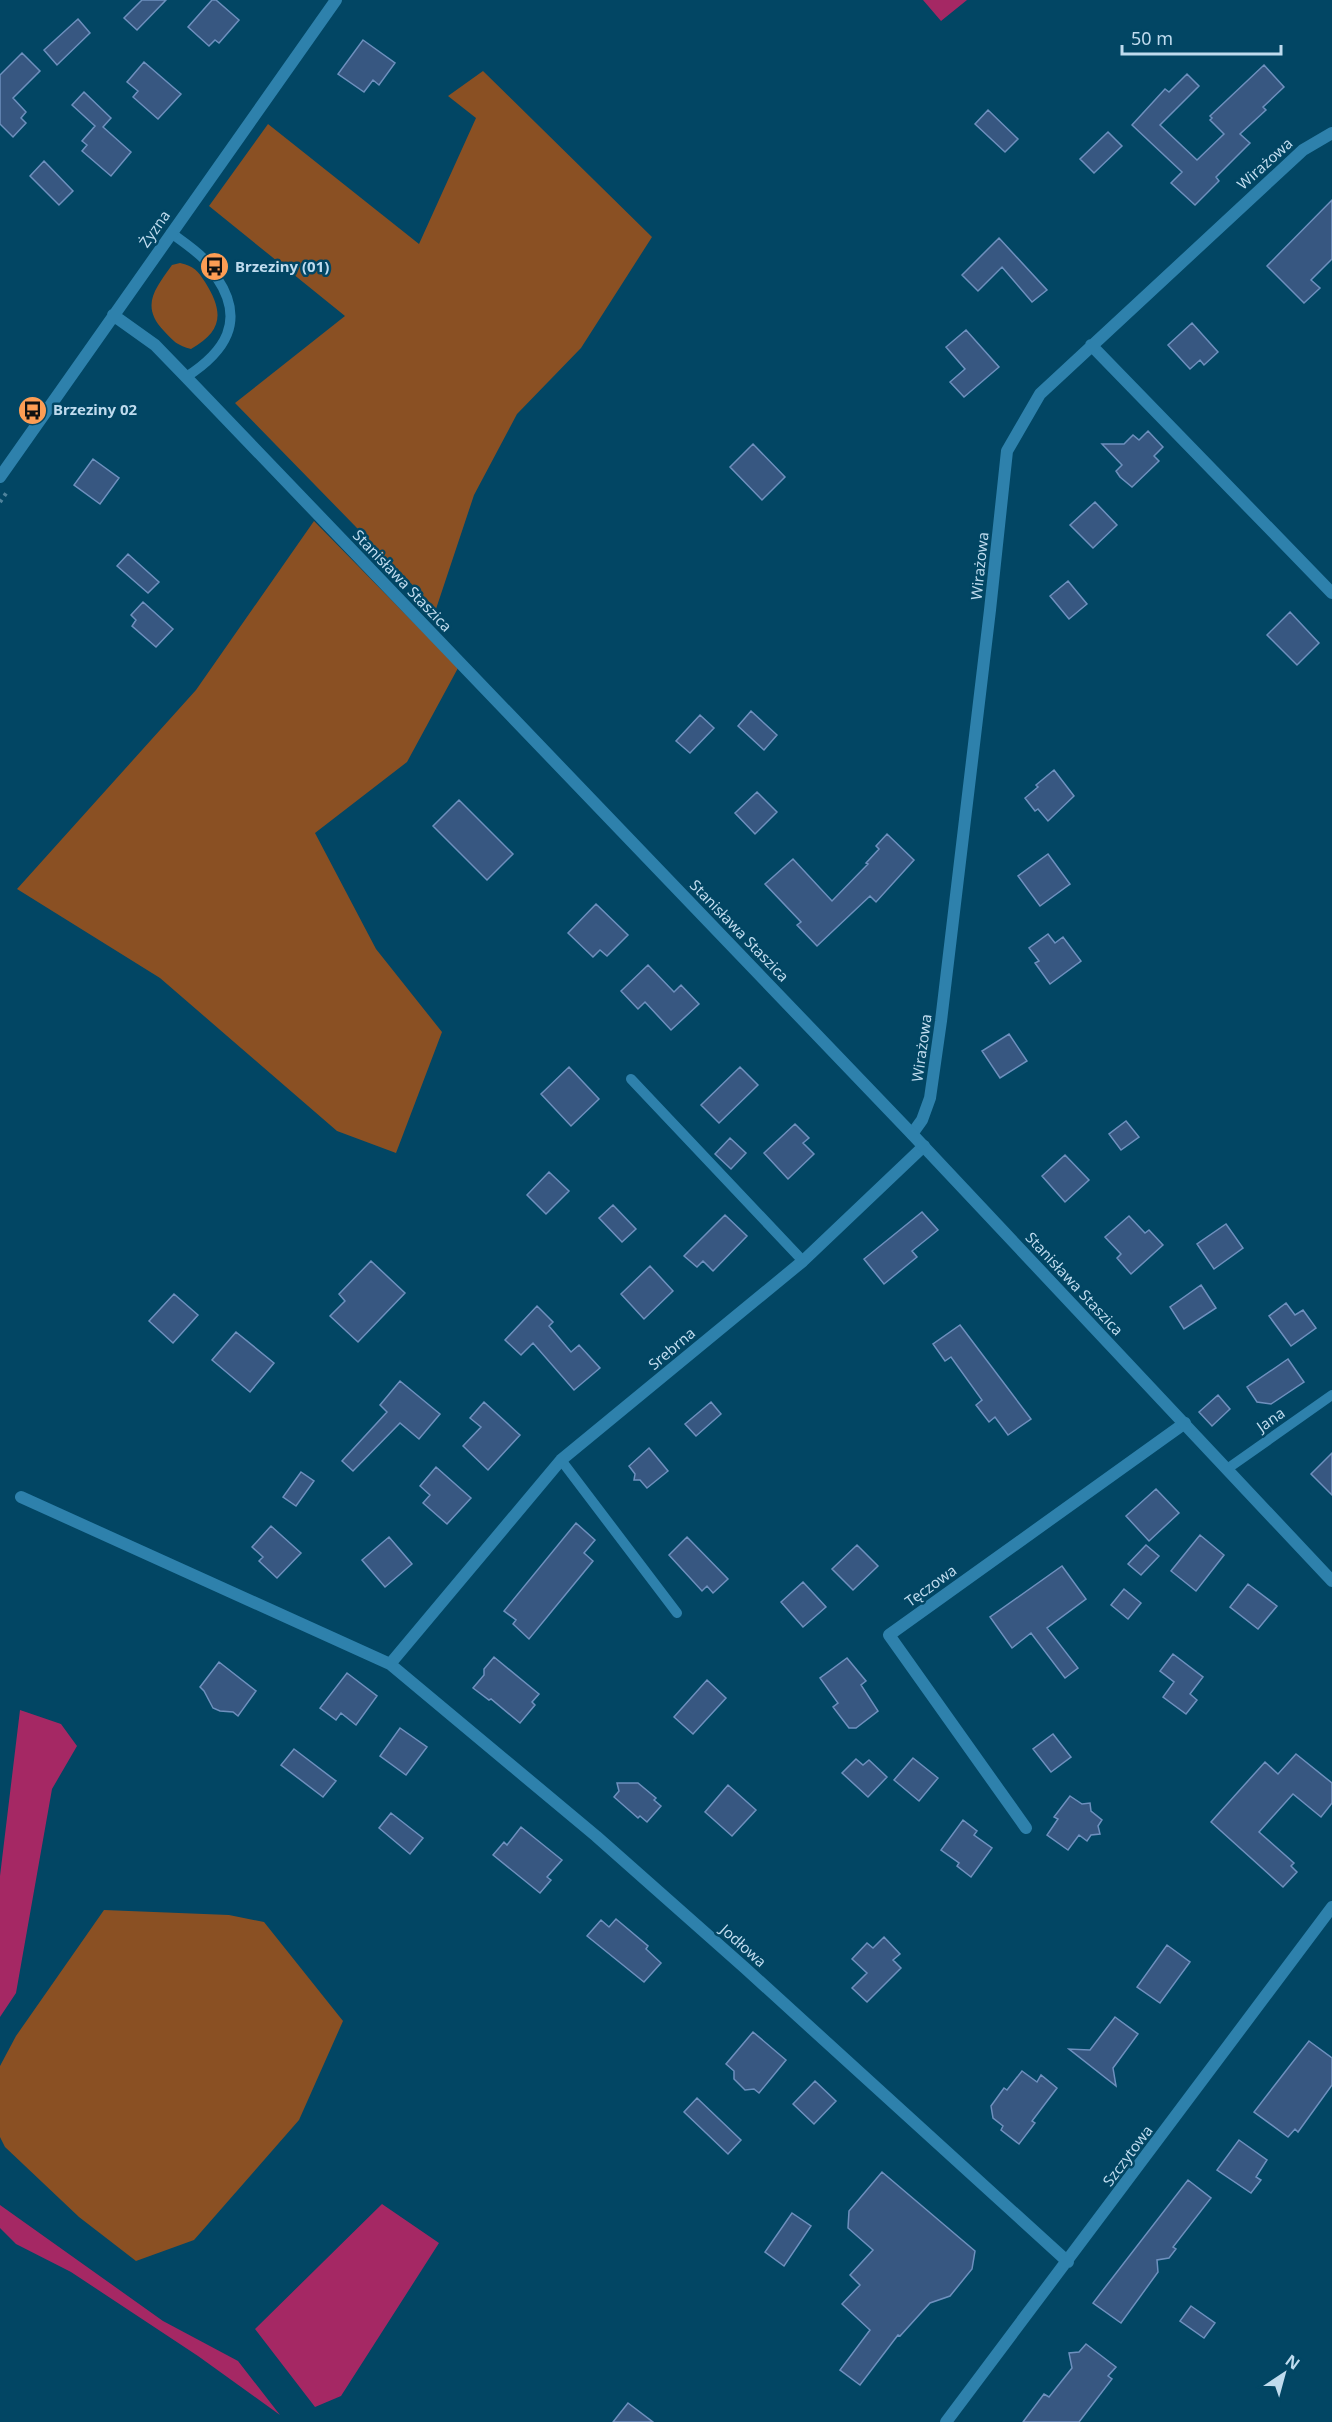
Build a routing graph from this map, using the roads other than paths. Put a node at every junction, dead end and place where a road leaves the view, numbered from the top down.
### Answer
1 (336, 0) edge
2 (1330, 138) edge
3 (171, 233) junction
4 (112, 315) junction
5 (1091, 345) junction
6 (186, 377) junction
7 (0, 477) edge
8 (1332, 593) edge
9 (631, 1079) dead end
10 (912, 1134) junction
11 (924, 1146) junction
12 (803, 1261) junction
13 (1332, 1395) edge
14 (1185, 1423) junction
15 (561, 1460) junction
16 (1227, 1469) junction
17 (21, 1497) dead end
18 (1332, 1581) edge
19 (677, 1613) dead end
20 (390, 1664) junction
21 (1026, 1828) dead end
22 (1332, 1907) edge
23 (1068, 2262) junction
24 (946, 2422) edge

1 - 3 street, Żyzna
2 - 5 street, Wirażowa
3 - 4 street, Żyzna
3 - 6 lane
4 - 6 street, Stanisława Staszica
4 - 7 street, Żyzna
5 - 8 street
5 - 10 street, Wirażowa
6 - 10 street, Stanisława Staszica
9 - 12 lane
10 - 11 street, Stanisława Staszica
11 - 12 street, Srebrna
11 - 14 street, Stanisława Staszica
12 - 15 street, Srebrna
13 - 16 lane, Jana
14 - 16 street, Stanisława Staszica
14 - 21 street, Tęczowa
15 - 19 lane
15 - 20 street, Srebrna
16 - 18 street, Stanisława Staszica
17 - 20 street, Jodłowa
20 - 23 street, Jodłowa
22 - 23 street, Szczytowa
23 - 24 street, Szczytowa

